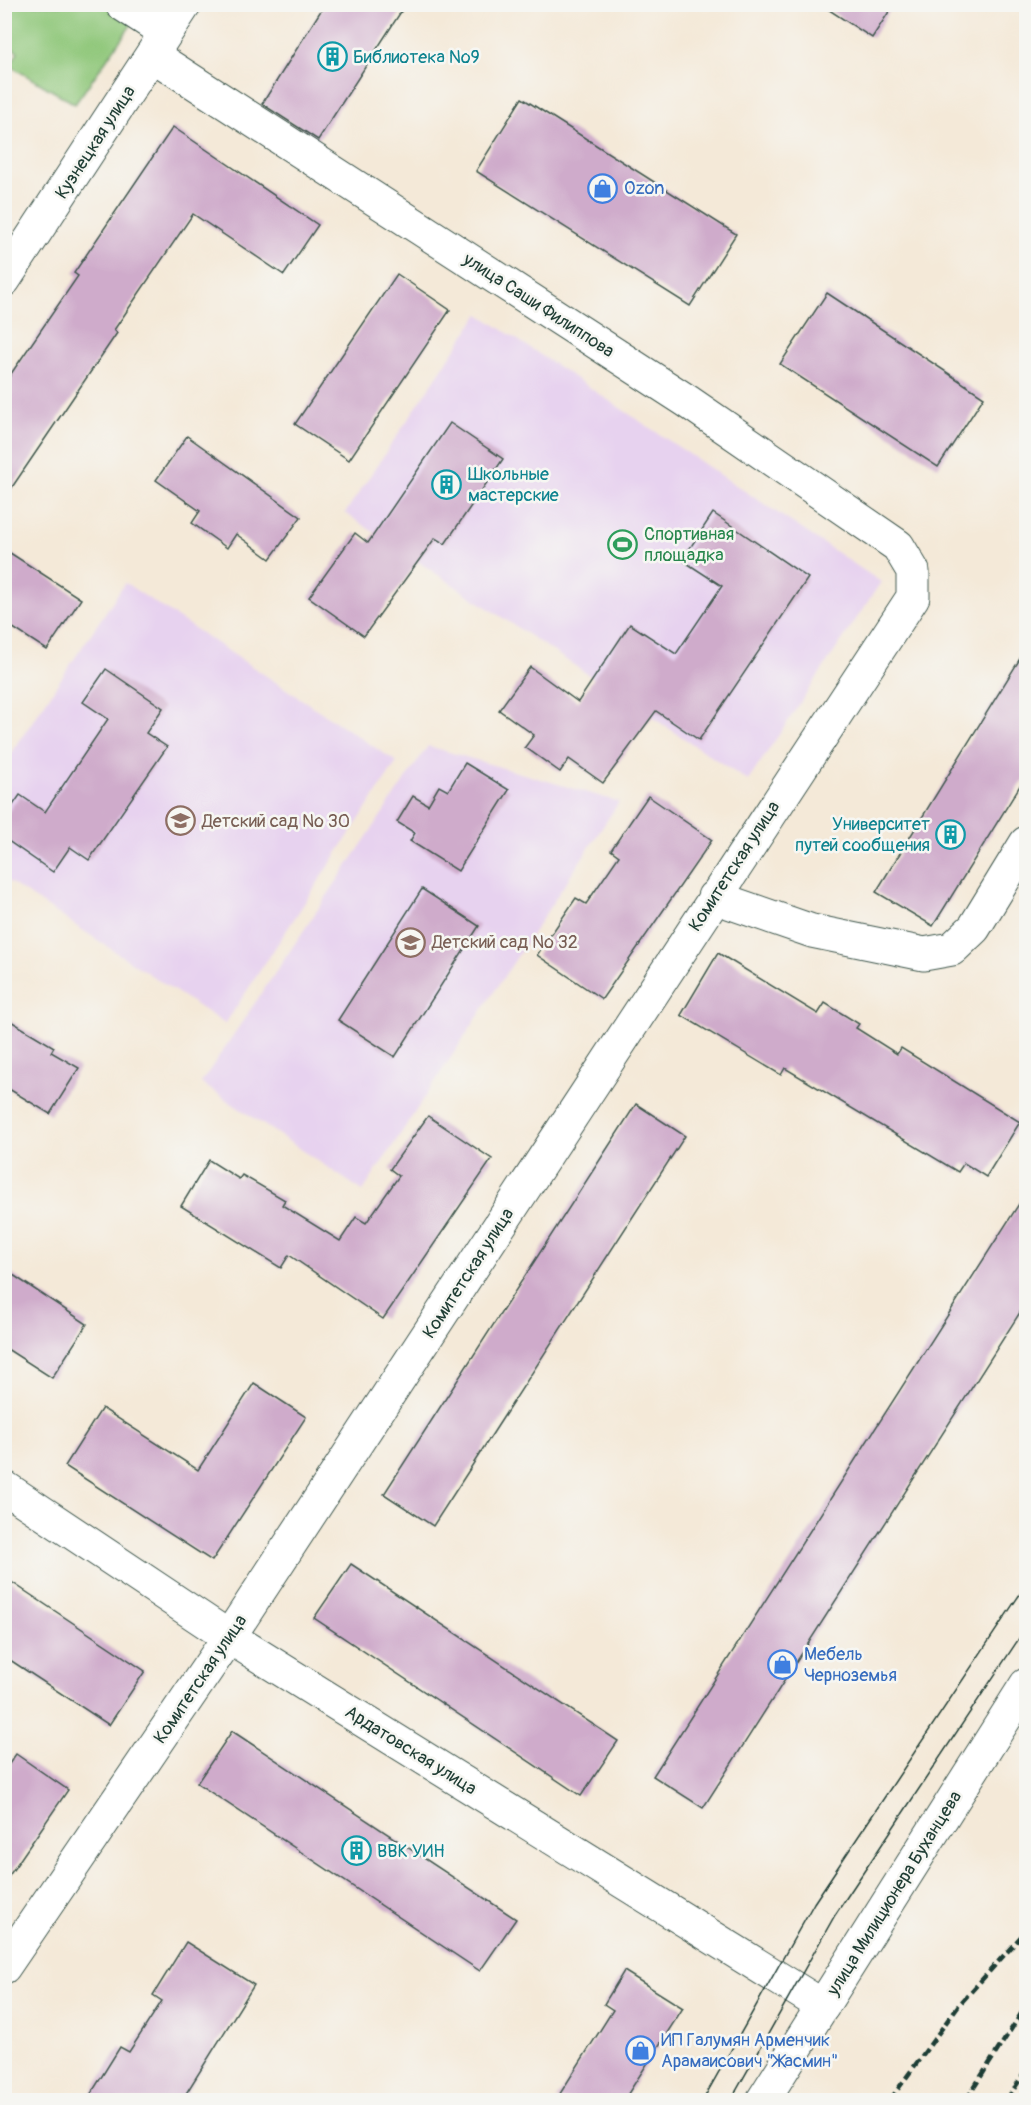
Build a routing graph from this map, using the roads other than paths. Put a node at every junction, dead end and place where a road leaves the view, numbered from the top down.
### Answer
1 (122, 4) edge
2 (185, 4) edge
3 (159, 43) junction
4 (4, 280) edge
5 (913, 571) joint
6 (1026, 843) edge
7 (714, 897) junction
8 (4, 1487) edge
9 (229, 1637) junction
10 (1026, 1685) edge
11 (4, 1967) edge
12 (823, 2006) junction
13 (763, 2100) edge

1 - 3 street, улица Саши Филиппова
2 - 3 street, Кузнецкая улица
3 - 4 street, Кузнецкая улица
3 - 5 street, улица Саши Филиппова
5 - 7 street, Комитетская улица
6 - 7 street
7 - 9 street, Комитетская улица
8 - 9 street, Ардатовская улица
9 - 11 street, Комитетская улица
9 - 12 street, Ардатовская улица
10 - 12 street, улица Милиционера Буханцева
12 - 13 street, улица Милиционера Буханцева

